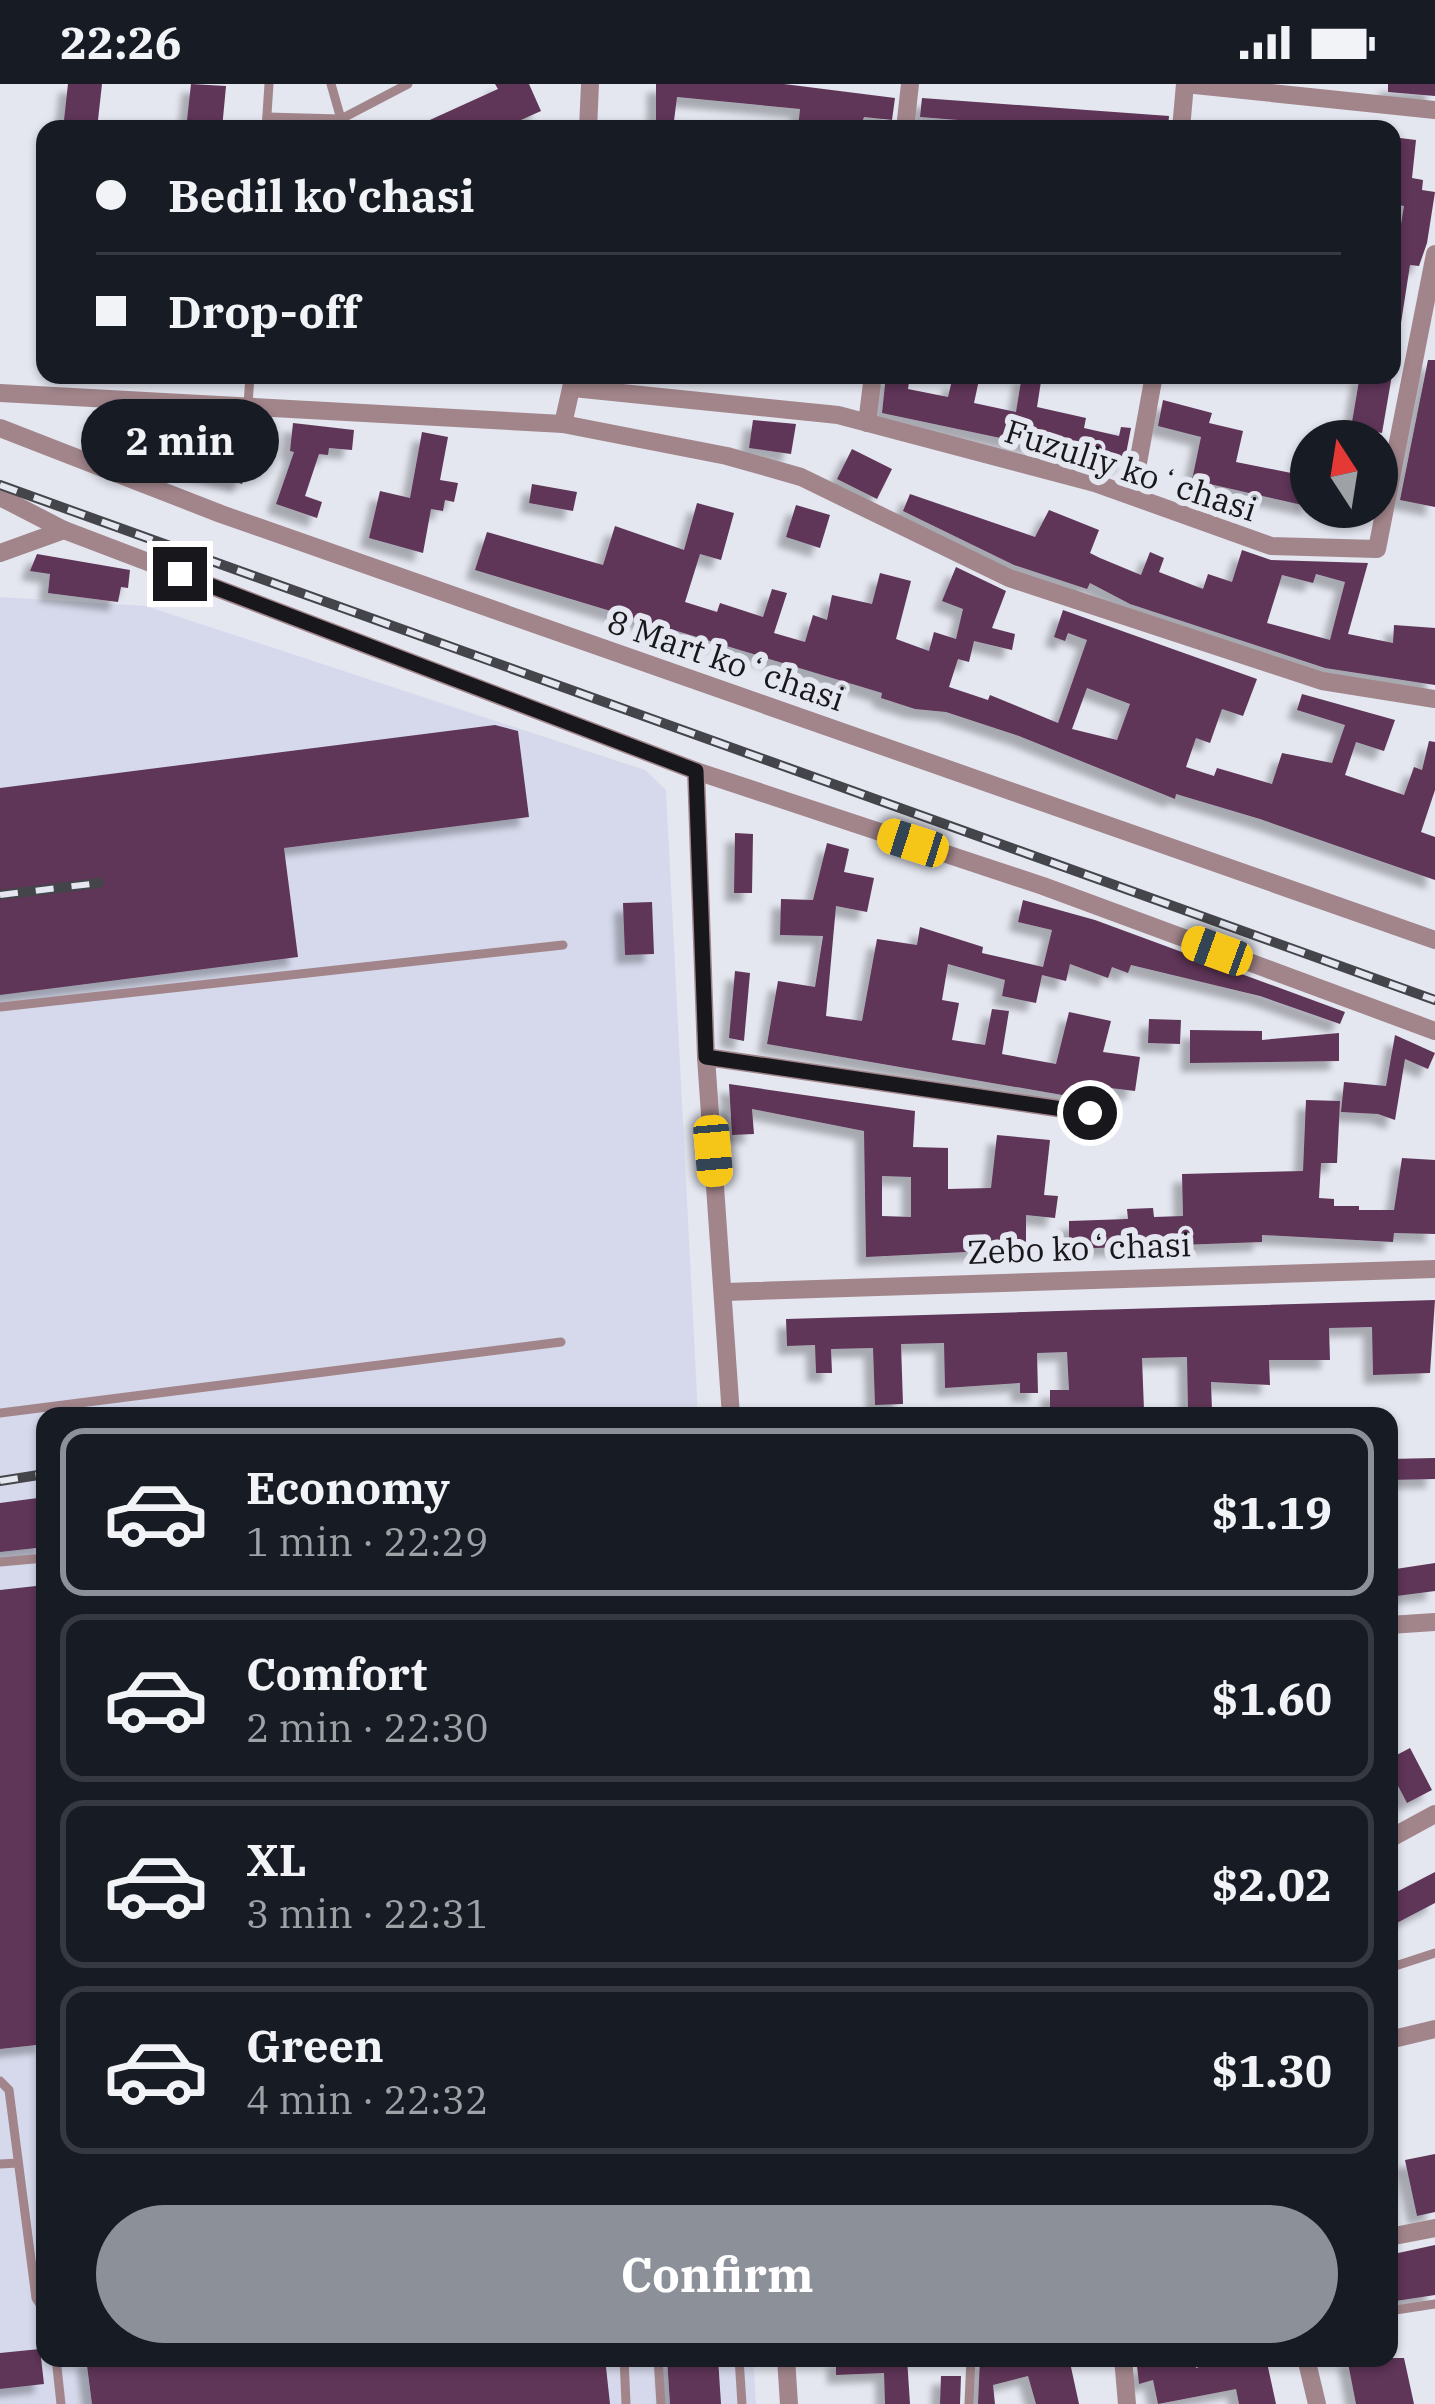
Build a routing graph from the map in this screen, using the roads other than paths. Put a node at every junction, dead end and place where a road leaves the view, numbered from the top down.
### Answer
1 (269, 84) edge
2 (331, 84) edge
3 (408, 84) edge
4 (590, 84) edge
5 (910, 84) edge
6 (1185, 84) edge
7 (1435, 110) edge
8 (341, 119) junction
9 (267, 120) edge
10 (322, 120) edge
11 (588, 120) edge
12 (906, 120) edge
13 (1182, 120) edge
14 (1435, 254) edge
15 (249, 384) edge
16 (572, 384) edge
17 (596, 384) edge
18 (872, 384) edge
19 (1152, 384) edge
20 (0, 393) edge
21 (248, 405) junction
22 (867, 423) junction
23 (563, 424) junction
24 (0, 428) edge
25 (1132, 496) junction
26 (0, 497) edge
27 (64, 530) junction
28 (0, 553) edge
29 (1435, 699) edge
30 (696, 771) junction
31 (1435, 940) edge
32 (562, 945) dead end
33 (0, 1007) edge
34 (1435, 1031) edge
35 (706, 1057) junction
36 (1090, 1113) dead end
37 (1435, 1269) edge
38 (725, 1292) junction
39 (561, 1342) dead end
40 (47, 1407) edge
41 (731, 1407) edge
42 (36, 1408) edge
43 (0, 1413) edge
44 (36, 1559) edge
45 (0, 1562) edge
46 (1435, 1622) edge
47 (1398, 1624) edge
48 (1435, 1814) edge
49 (1398, 1834) edge
50 (1435, 1953) edge
51 (1398, 1965) edge
52 (1435, 2029) edge
53 (1398, 2038) edge
54 (0, 2080) edge
55 (19, 2163) junction
56 (0, 2164) edge
57 (1435, 2228) edge
58 (1398, 2235) edge
59 (36, 2298) edge
60 (1435, 2304) edge
61 (1398, 2310) edge
62 (57, 2367) edge
63 (624, 2367) edge
64 (659, 2367) edge
65 (740, 2367) edge
66 (787, 2367) edge
67 (971, 2367) edge
68 (1124, 2367) edge
69 (1308, 2367) edge
70 (61, 2404) edge
71 (626, 2404) edge
72 (661, 2404) edge
73 (742, 2404) edge
74 (789, 2404) edge
75 (969, 2404) edge
76 (1127, 2404) edge
77 (1317, 2404) edge

1 - 9 lane
2 - 8 lane
3 - 8 lane
4 - 11 street
5 - 12 street
6 - 7 street
6 - 13 street
8 - 10 lane
14 - 25 street, Fuzuliy koʻchasi
15 - 21 lane
16 - 23 street, Fuzuliy koʻchasi
17 - 22 street, Fuzuliy koʻchasi
18 - 22 street
19 - 25 street
20 - 21 street
21 - 23 street
22 - 25 street, Fuzuliy koʻchasi
23 - 29 street
24 - 31 street, 8 Mart koʻchasi
26 - 27 street
27 - 28 street
27 - 30 street
30 - 34 street
30 - 35 street
32 - 33 lane
35 - 36 street
35 - 38 street
37 - 38 street, Zebo koʻchasi
38 - 41 street
39 - 40 lane
42 - 43 lane
44 - 45 lane
46 - 47 street
48 - 49 street
50 - 51 lane
52 - 53 street
54 - 55 lane
55 - 56 lane
55 - 59 lane
57 - 58 street
60 - 61 lane
62 - 70 lane
63 - 71 lane
64 - 72 lane
65 - 73 lane
66 - 74 street
67 - 75 lane
68 - 76 street
69 - 77 street

